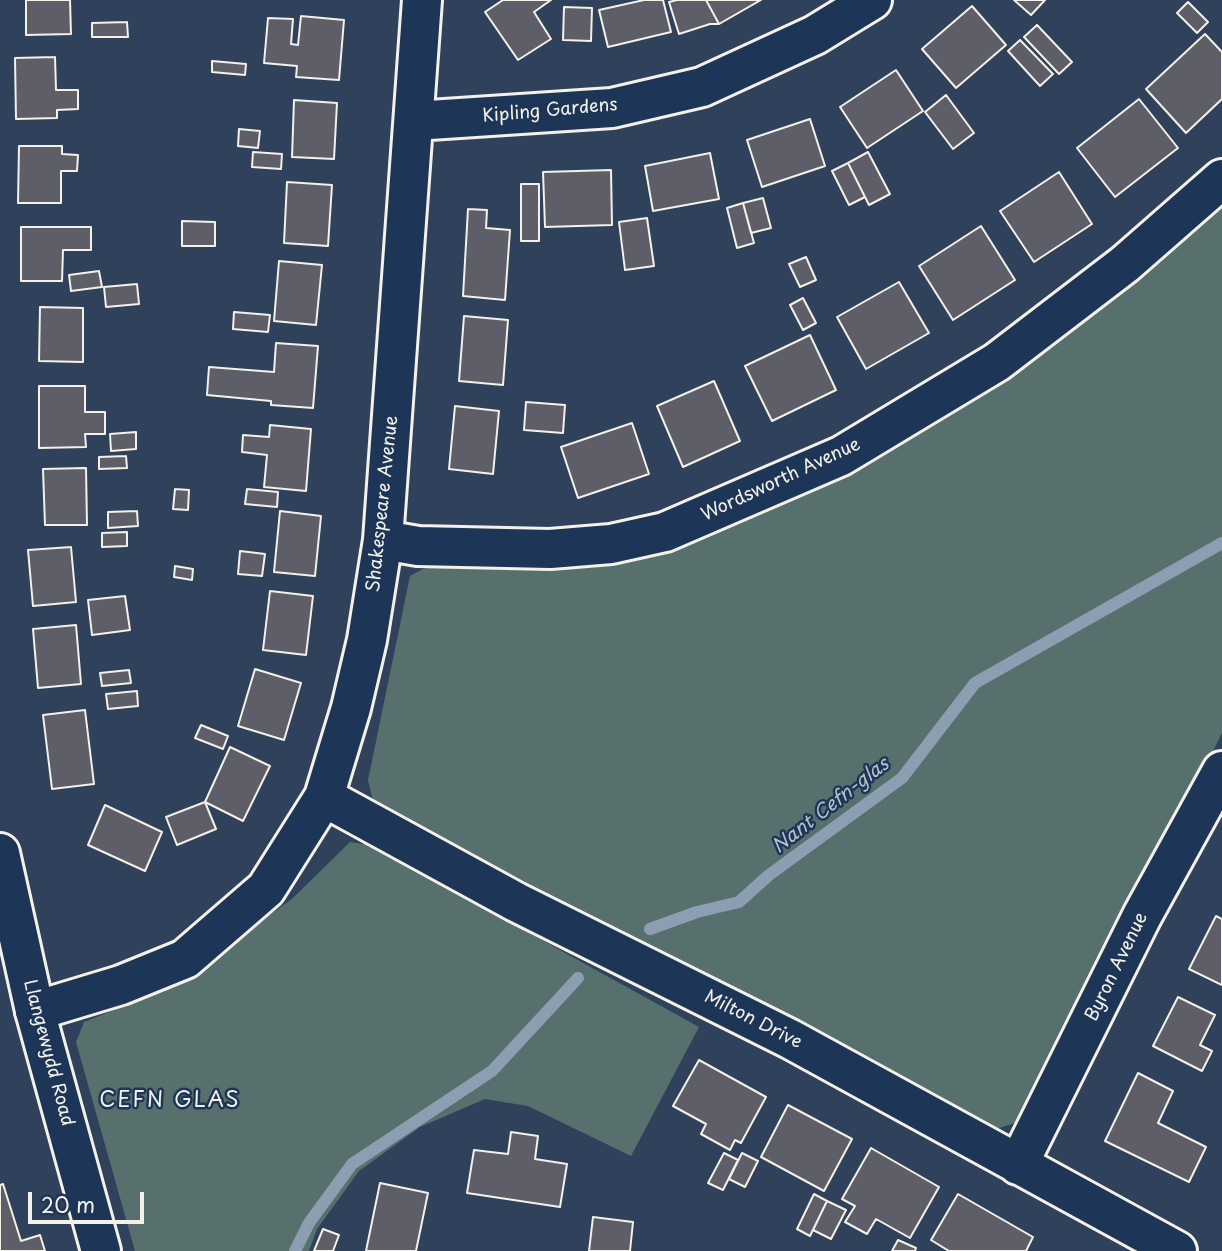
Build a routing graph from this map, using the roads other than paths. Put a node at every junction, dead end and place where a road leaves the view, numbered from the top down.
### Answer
1 (422, 0) edge
2 (872, 0) edge
3 (414, 121) junction
4 (1222, 180) edge
5 (383, 540) junction
6 (1222, 771) edge
7 (324, 797) junction
8 (0, 853) edge
9 (35, 1011) junction
10 (1018, 1165) junction
11 (102, 1251) edge
12 (1177, 1251) edge

1 - 3 street, Shakespeare Avenue
2 - 3 street, Kipling Gardens
3 - 5 street, Shakespeare Avenue
4 - 5 street, Wordsworth Avenue
5 - 7 street, Shakespeare Avenue
6 - 10 street, Byron Avenue
7 - 9 street, Shakespeare Avenue
7 - 10 street, Milton Drive
8 - 9 street, Llangewydd Road
9 - 11 street, Llangewydd Road
10 - 12 street, Milton Drive

